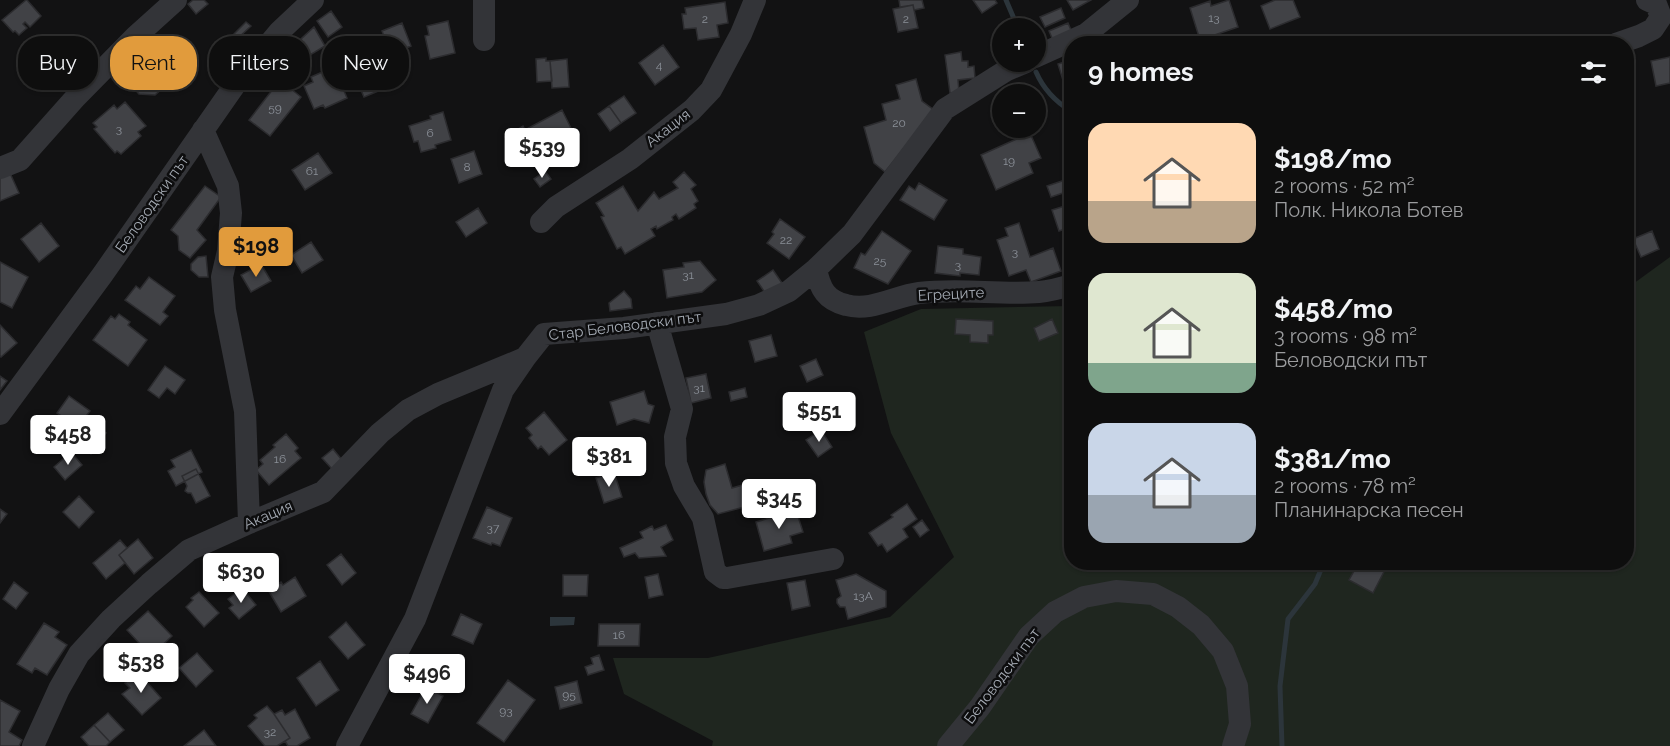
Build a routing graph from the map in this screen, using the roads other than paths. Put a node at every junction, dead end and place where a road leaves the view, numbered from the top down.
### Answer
1 (176, 0) edge
2 (313, 0) edge
3 (484, 0) edge
4 (755, 0) edge
5 (1128, 0) edge
6 (1647, 0) edge
7 (1082, 36) edge
8 (1634, 38) edge
9 (484, 40) dead end
10 (1064, 44) edge
11 (1046, 52) edge
12 (1004, 72) edge
13 (203, 130) junction
14 (0, 168) edge
15 (541, 222) dead end
16 (816, 270) junction
17 (1064, 287) edge
18 (657, 322) junction
19 (525, 358) junction
20 (0, 414) edge
21 (249, 523) junction
22 (833, 558) dead end
23 (33, 746) edge
24 (347, 746) edge
25 (948, 746) edge
26 (1233, 746) edge

1 - 14 street
2 - 13 street, Беловодски път
3 - 9 street
4 - 15 street, Акация
5 - 7 street
6 - 8 street
10 - 11 street
12 - 16 street, Стар Беловодски път
13 - 20 street, Беловодски път
13 - 21 street
16 - 17 street, Егреците
16 - 18 street, Стар Беловодски път
18 - 19 street, Стар Беловодски път
18 - 22 street
19 - 21 street, Акация
19 - 24 street, Стар Беловодски път
21 - 23 street, Акация
25 - 26 street, Беловодски път

